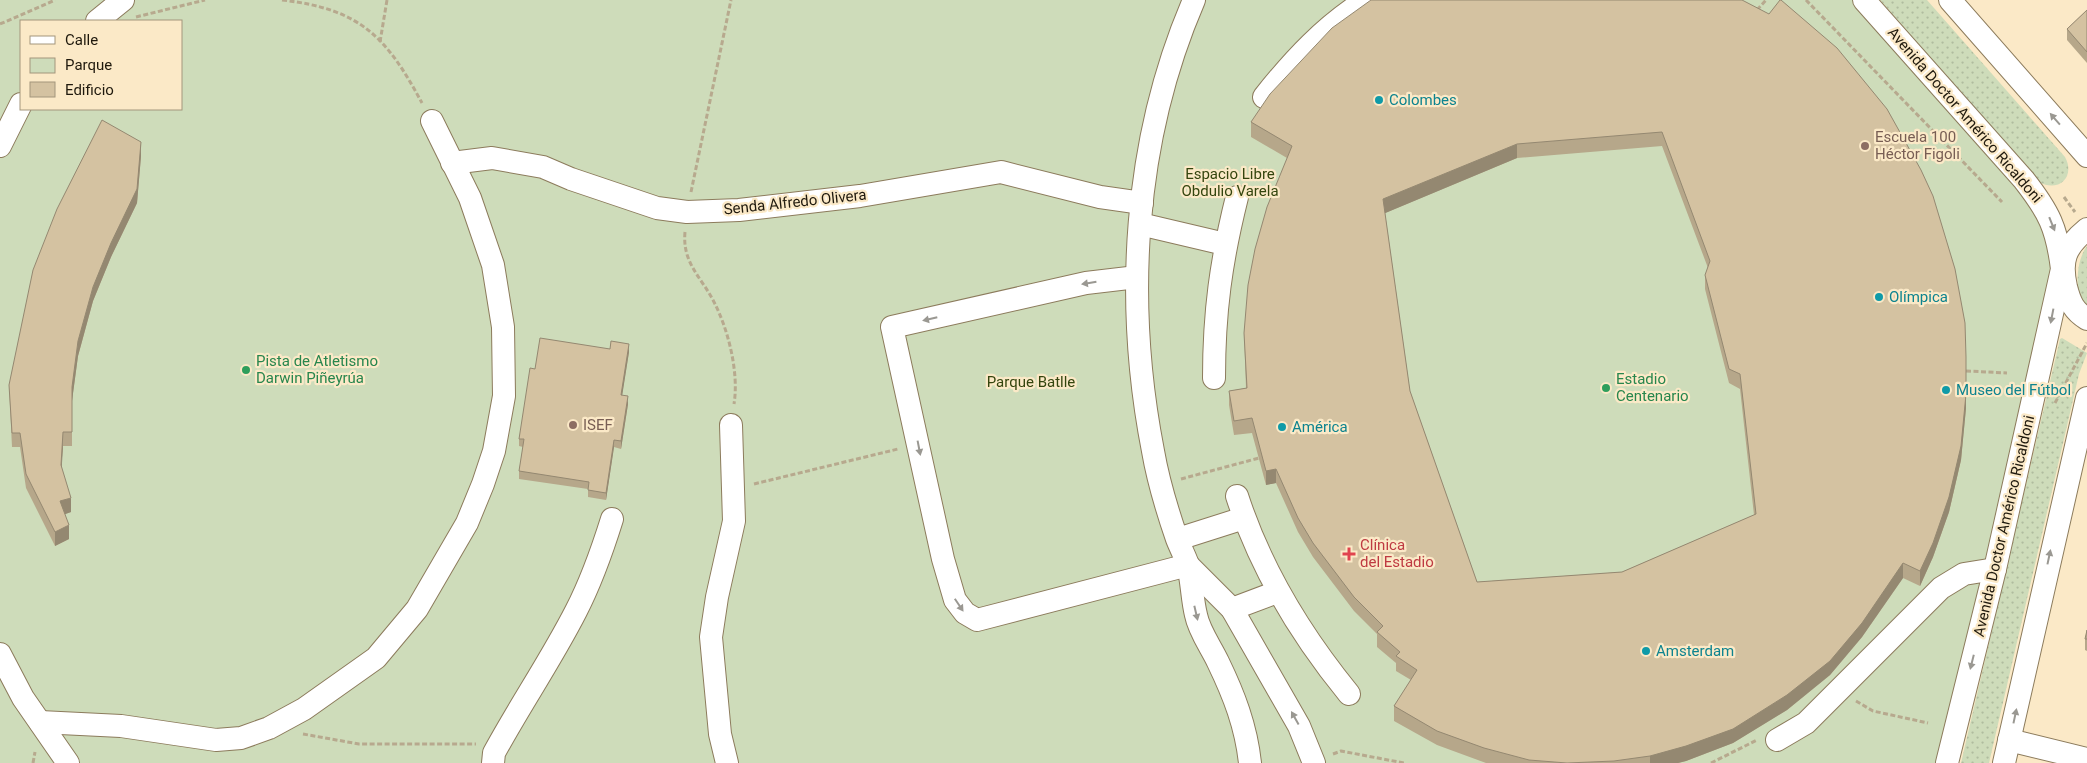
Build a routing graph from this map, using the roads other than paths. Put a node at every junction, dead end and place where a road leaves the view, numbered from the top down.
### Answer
1 (1194, 0) edge
2 (1366, 0) edge
3 (1864, 0) edge
4 (1950, 0) edge
5 (126, 9) edge
6 (99, 20) edge
7 (1264, 97) dead end
8 (20, 106) edge
9 (432, 121) road end
10 (0, 146) edge
11 (2087, 156) edge
12 (452, 163) junction
13 (1237, 197) dead end
14 (1141, 214) junction
15 (2087, 229) edge
16 (1225, 244) junction
17 (2062, 268) junction
18 (1137, 277) junction
19 (2087, 319) edge
20 (1214, 378) dead end
21 (2087, 398) edge
22 (732, 425) road end
23 (1237, 496) dead end
24 (1244, 518) junction
25 (612, 519) dead end
26 (1178, 539) junction
27 (1188, 565) junction
28 (1995, 569) junction
29 (1277, 592) junction
30 (1232, 609) junction
31 (0, 654) edge
32 (1349, 694) dead end
33 (40, 722) junction
34 (1777, 740) road end
35 (2009, 740) junction
36 (496, 753) edge
37 (2087, 759) edge
38 (1314, 762) edge
39 (68, 763) edge
40 (727, 763) edge
41 (1250, 763) edge
42 (1948, 763) edge
43 (2004, 763) edge

1 - 14 street
2 - 7 street
3 -> 17 street, Avenida Doctor Américo Ricaldoni
11 -> 4 street
5 - 6 street
8 - 10 street
9 - 12 street
12 - 14 street, Senda Alfredo Olivera
12 - 33 street
13 - 16 street
14 - 16 street, Senda Alfredo Olivera
14 - 18 street
15 - 17 street
16 - 20 street
17 - 19 street
17 -> 28 street, Avenida Doctor Américo Ricaldoni
18 - 26 street
18 -> 27 street
35 -> 21 street
22 - 40 street
23 - 24 street
24 - 26 street
24 - 29 street
25 - 36 street
26 - 27 street
27 - 30 street
27 -> 41 street
28 - 34 street
28 -> 42 street, Avenida Doctor Américo Ricaldoni
29 - 30 street
29 - 32 street
38 -> 30 street
31 - 33 street
33 - 39 street
35 - 37 street
35 - 43 street

